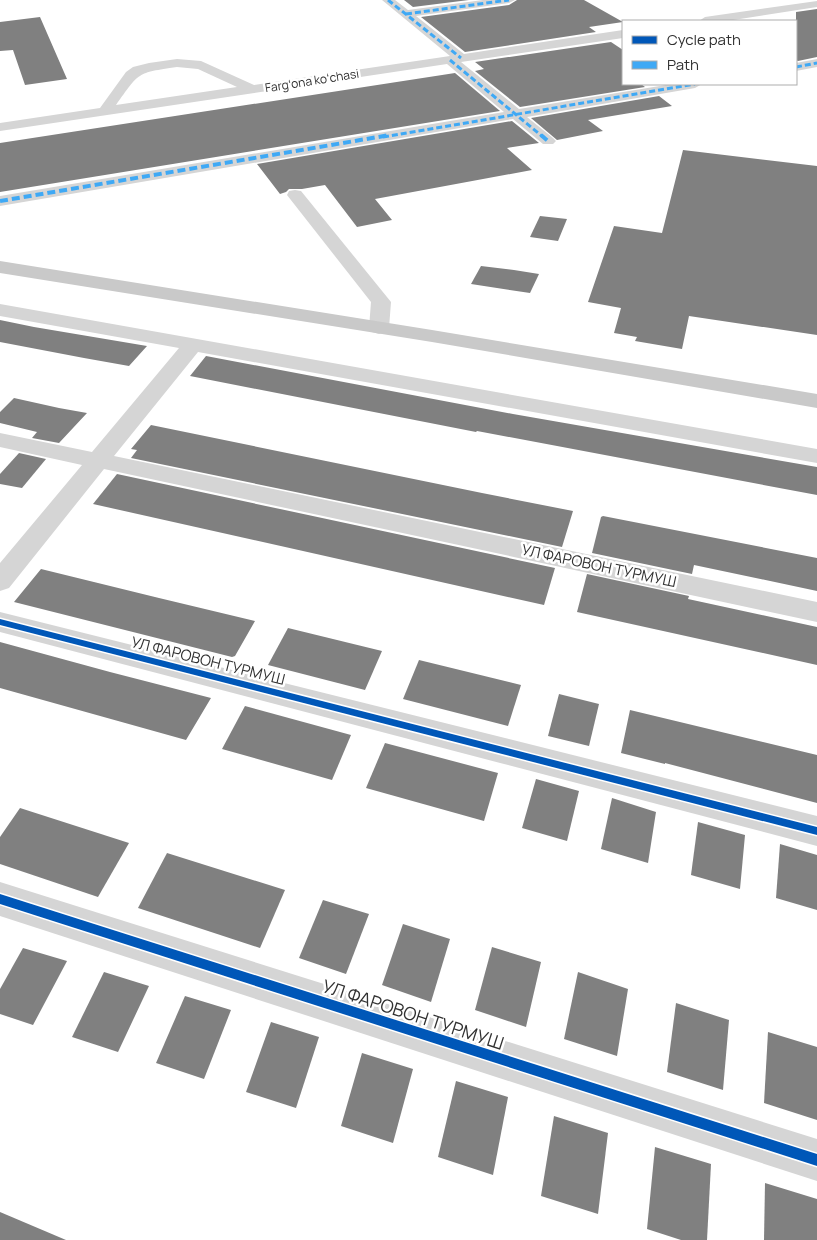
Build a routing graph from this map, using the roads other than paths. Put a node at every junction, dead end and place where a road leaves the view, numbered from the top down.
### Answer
1 (388, 0) edge
2 (509, 0) edge
3 (817, 4) edge
4 (406, 14) junction
5 (712, 20) edge
6 (622, 34) edge
7 (456, 59) junction
8 (817, 63) edge
9 (797, 67) edge
10 (689, 85) edge
11 (254, 90) junction
12 (106, 111) junction
13 (517, 114) junction
14 (0, 127) edge
15 (548, 141) dead end
16 (295, 195) dead end
17 (0, 201) edge
18 (0, 267) edge
19 (0, 310) edge
20 (379, 328) junction
21 (193, 344) junction
22 (817, 401) edge
23 (0, 440) edge
24 (817, 456) edge
25 (98, 461) junction
26 (0, 581) edge
27 (817, 612) edge
28 (0, 622) edge
29 (817, 831) edge
30 (0, 899) edge
31 (817, 1160) edge

1 - 4 street
2 - 4 street
3 - 5 street
4 - 7 street
6 - 7 street, Fargʻona koʻchasi
7 - 11 street, Fargʻona koʻchasi
7 - 13 street
8 - 9 street
10 - 13 street
11 - 12 street, Fargʻona koʻchasi
11 - 12 street
12 - 14 street, Fargʻona koʻchasi
13 - 15 street
13 - 17 street
16 - 20 street
18 - 20 main road
19 - 21 street
20 - 22 main road
21 - 24 street
21 - 25 street
23 - 25 street, УЛ ФАРОВОН ТУРМУШ
25 - 26 street
25 - 27 street, УЛ ФАРОВОН ТУРМУШ
28 - 29 street, УЛ ФАРОВОН ТУРМУШ
30 - 31 street, УЛ ФАРОВОН ТУРМУШ

